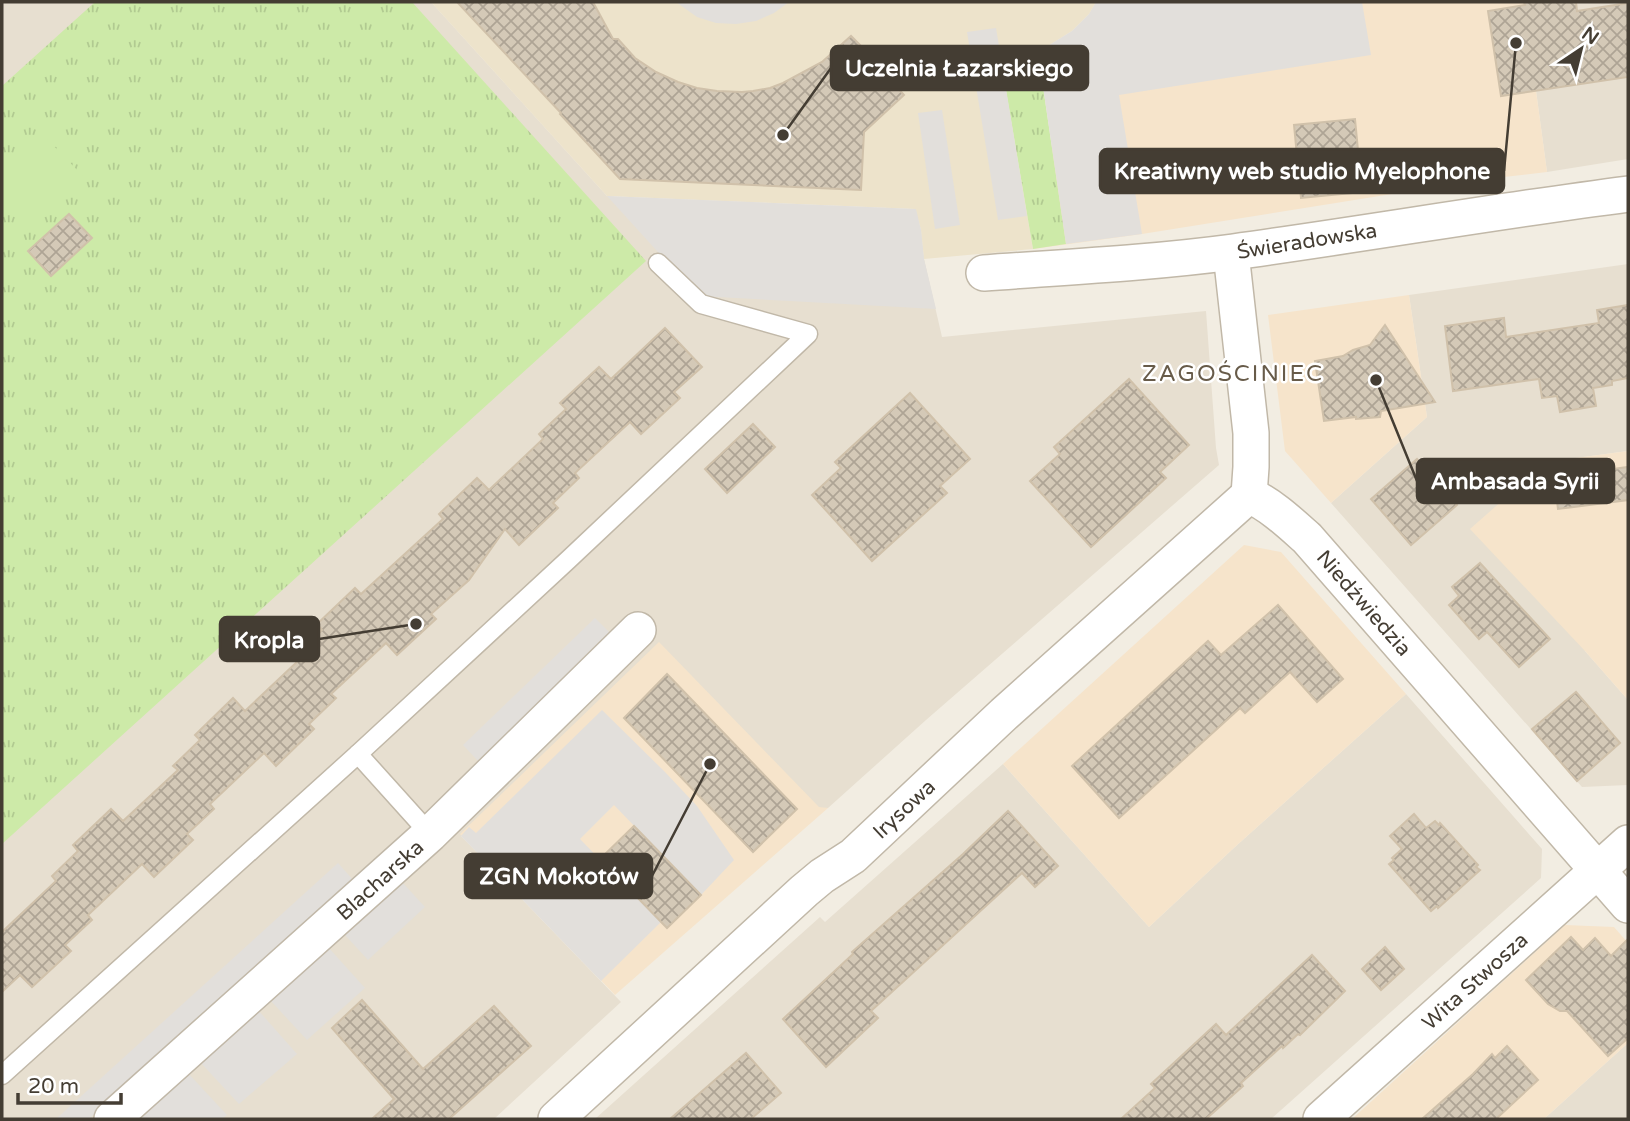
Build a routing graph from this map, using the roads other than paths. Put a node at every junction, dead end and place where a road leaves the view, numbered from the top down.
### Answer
1 (1628, 194) edge
2 (1231, 253) junction
3 (658, 263) dead end
4 (984, 273) dead end
5 (1249, 495) junction
6 (638, 630) dead end
7 (358, 754) junction
8 (430, 834) junction
9 (1628, 843) edge
10 (1599, 871) junction
11 (1628, 905) edge
12 (2, 1074) edge
13 (112, 1119) edge
14 (556, 1119) edge
15 (1321, 1119) edge

1 - 2 street, Świeradowska
2 - 4 street, Świeradowska
2 - 5 street
3 - 7 lane
5 - 10 street, Niedźwiedzia
5 - 14 street, Irysowa
6 - 8 street, Blacharska
7 - 8 lane
7 - 12 lane
8 - 13 street, Blacharska
9 - 10 street, Wita Stwosza
10 - 11 street, Niedźwiedzia
10 - 15 street, Wita Stwosza

